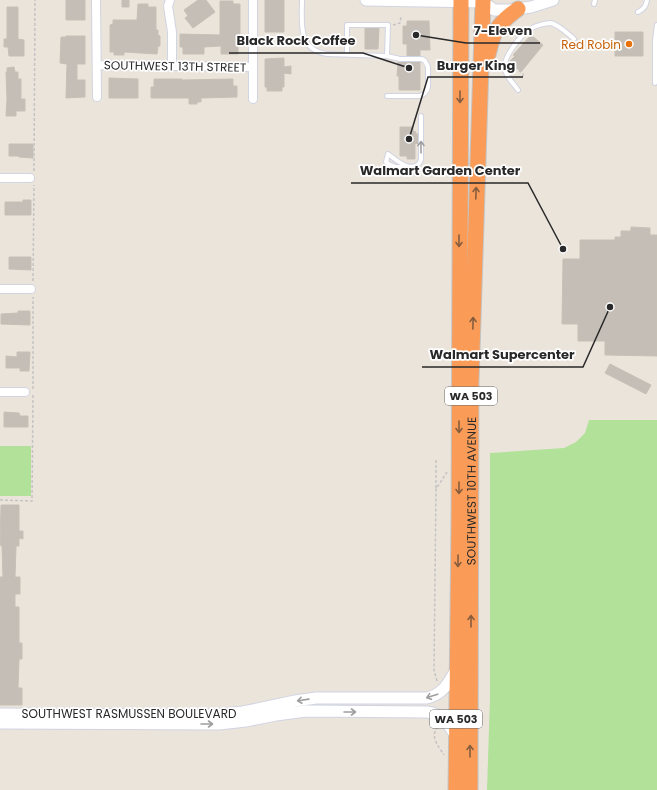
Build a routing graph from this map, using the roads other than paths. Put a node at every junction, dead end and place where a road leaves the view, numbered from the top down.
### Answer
1 (96, 0) edge
2 (170, 0) edge
3 (254, 0) edge
4 (302, 0) edge
5 (366, 0) edge
6 (553, 0) edge
7 (647, 0) edge
8 (461, 1) edge
9 (483, 1) edge
10 (518, 9) junction
11 (638, 12) dead end
12 (657, 25) edge
13 (574, 39) dead end
14 (346, 55) junction
15 (387, 56) junction
16 (97, 65) junction
17 (172, 66) junction
18 (254, 67) junction
19 (480, 74) junction
20 (655, 83) dead end
21 (518, 90) dead end
22 (387, 96) dead end
23 (97, 97) dead end
24 (253, 99) dead end
25 (421, 116) dead end
26 (405, 166) junction
27 (33, 177) road end
28 (0, 178) edge
29 (32, 288) road end
30 (0, 289) edge
31 (0, 392) edge
32 (25, 392) dead end
33 (457, 668) junction
34 (0, 714) edge
35 (0, 723) edge
36 (456, 736) junction
37 (456, 790) edge
38 (470, 790) edge

1 - 16 street
2 - 17 street
3 - 18 street
4 - 14 lane
5 - 8 street
6 - 10 street
7 - 11 lane
8 - 9 street
8 -> 33 highway, SOUTHWEST 10TH AVENUE / WA 503
9 - 10 street
9 - 19 highway, SOUTHWEST 10TH AVENUE / WA 503
10 - 19 highway
12 - 20 lane
13 - 21 lane
14 - 15 lane
14 - 15 lane
15 - 22 lane
16 - 17 street, SOUTHWEST 13TH STREET
16 - 23 street
17 - 18 street, SOUTHWEST 13TH STREET
18 - 24 street
38 -> 19 highway, SOUTHWEST 10TH AVENUE / WA 503
26 -> 25 lane
26 - 26 lane
27 - 28 street
29 - 30 street
31 - 32 street
33 -> 34 street, SOUTHWEST RASMUSSEN BOULEVARD
33 - 36 highway, SOUTHWEST 10TH AVENUE / WA 503
35 -> 36 street, SOUTHWEST RASMUSSEN BOULEVARD
36 - 37 highway, SOUTHWEST 10TH AVENUE / WA 503

